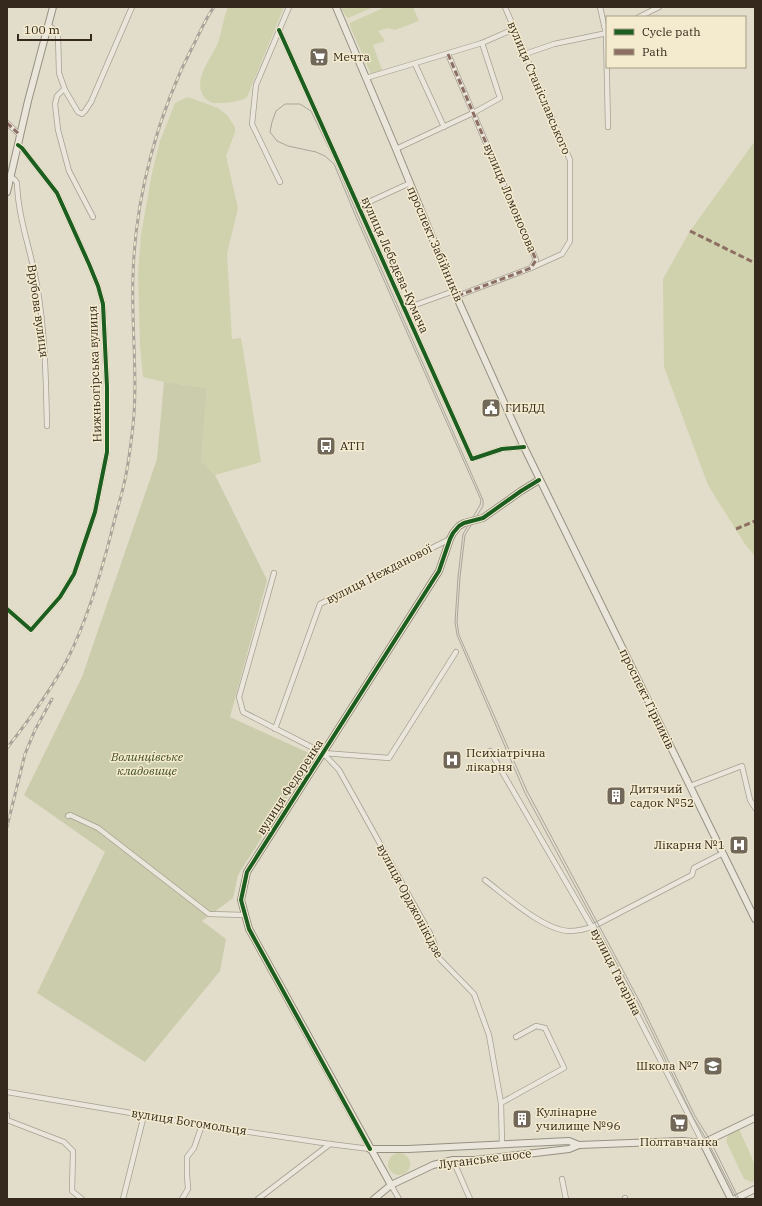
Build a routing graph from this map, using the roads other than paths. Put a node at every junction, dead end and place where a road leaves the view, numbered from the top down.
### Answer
1 (53, 7) edge
2 (132, 7) edge
3 (289, 7) edge
4 (336, 7) edge
5 (505, 7) edge
6 (600, 7) edge
7 (659, 7) edge
8 (641, 16) edge
9 (48, 24) junction
10 (514, 29) junction
11 (606, 29) edge
12 (279, 30) junction
13 (606, 33) edge
14 (482, 43) junction
15 (448, 54) junction
16 (525, 54) junction
17 (415, 64) junction
18 (607, 68) edge
19 (366, 78) junction
20 (66, 90) junction
21 (473, 113) junction
22 (7, 123) edge
23 (444, 126) junction
24 (608, 127) dead end
25 (20, 135) junction
26 (18, 145) junction
27 (396, 149) junction
28 (11, 178) junction
29 (280, 182) dead end
30 (410, 183) junction
31 (7, 192) edge
32 (358, 207) junction
33 (93, 217) dead end
34 (531, 268) junction
35 (456, 294) junction
36 (404, 309) junction
37 (48, 426) dead end
38 (524, 447) junction
39 (539, 480) junction
40 (450, 539) junction
41 (274, 573) dead end
42 (7, 609) edge
43 (456, 652) dead end
44 (275, 729) junction
45 (490, 751) dead end
46 (323, 753) junction
47 (690, 786) junction
48 (755, 808) edge
49 (68, 816) dead end
50 (723, 853) junction
51 (485, 880) dead end
52 (245, 915) junction
53 (755, 919) edge
54 (592, 927) junction
55 (516, 1037) dead end
56 (7, 1092) edge
57 (501, 1103) junction
58 (144, 1115) junction
59 (7, 1116) edge
60 (755, 1118) edge
61 (202, 1125) junction
62 (703, 1142) junction
63 (330, 1144) junction
64 (502, 1144) junction
65 (579, 1145) junction
66 (370, 1149) junction
67 (453, 1160) junction
68 (562, 1179) dead end
69 (391, 1186) junction
70 (755, 1190) edge
71 (396, 1197) edge
72 (82, 1199) edge
73 (123, 1199) edge
74 (182, 1199) edge
75 (258, 1199) edge
76 (374, 1199) edge
77 (470, 1199) edge
78 (566, 1199) edge
79 (732, 1199) edge
80 (735, 1199) edge

1 - 9 main road
2 - 20 street
3 - 12 street
4 - 19 main road, проспект Забійників
5 - 10 street, вулиця Станіславського
6 - 11 street
7 - 8 street
9 - 20 street
9 - 25 main road
10 - 14 street
10 - 16 street, вулиця Станіславського
12 - 29 street
12 - 32 street, вулиця Лебедєва-Кумача
13 - 16 street
14 - 15 street
14 - 21 street
15 - 17 street
15 - 21 street, вулиця Ломоносова
16 - 34 street, вулиця Станіславського
17 - 19 street
17 - 23 street
18 - 24 street
19 - 27 main road, проспект Забійників
20 - 33 street
21 - 23 street
21 - 34 street, вулиця Ломоносова
22 - 25 street
23 - 27 street
25 - 26 main road
26 - 28 main road
26 - 42 street, Нижньогірська вулиця
27 - 30 main road, проспект Забійників
28 - 31 main road
28 - 37 street, Врубова вулиця
30 - 32 street
30 - 35 main road, проспект Забійників
32 - 36 street, вулиця Лебедєва-Кумача
34 - 35 street, вулиця Ломоносова
35 - 36 street, вулиця Ломоносова
35 - 38 main road, проспект Забійників
36 - 38 street, вулиця Лебедєва-Кумача
38 - 39 main road, проспект Забійників
39 - 40 main road, вулиця Федоренка
39 - 47 main road, проспект Гірників
40 - 44 street, вулиця Нежданової
40 - 46 main road, вулиця Федоренка
41 - 44 street
43 - 46 street
44 - 46 street
45 - 54 street, вулиця Гагаріна
46 - 52 main road, вулиця Федоренка
46 - 57 street, вулиця Орджонікідзе
47 - 48 street
47 - 50 main road, проспект Гірників
49 - 52 street
50 - 53 main road, проспект Гірників
50 - 54 street
51 - 54 street
52 - 66 main road, вулиця Федоренка
54 - 62 street, вулиця Гагаріна
55 - 57 street
56 - 58 street, вулиця Богомольця
57 - 64 street, вулиця Орджонікідзе
58 - 61 street, вулиця Богомольця
58 - 73 street
59 - 72 street
60 - 62 main road
61 - 63 street, вулиця Богомольця
61 - 74 street
62 - 65 main road, Луганське шосе
62 - 79 main road, вулиця Гагаріна
63 - 66 street, вулиця Богомольця
63 - 75 street
64 - 65 main road, Луганське шосе
64 - 66 main road, Луганське шосе
65 - 67 main road, Луганське шосе
66 - 69 main road, вулиця Федоренка
67 - 69 main road, Луганське шосе
67 - 77 street
68 - 78 street
69 - 71 street
69 - 76 main road, Луганське шосе
70 - 80 main road

